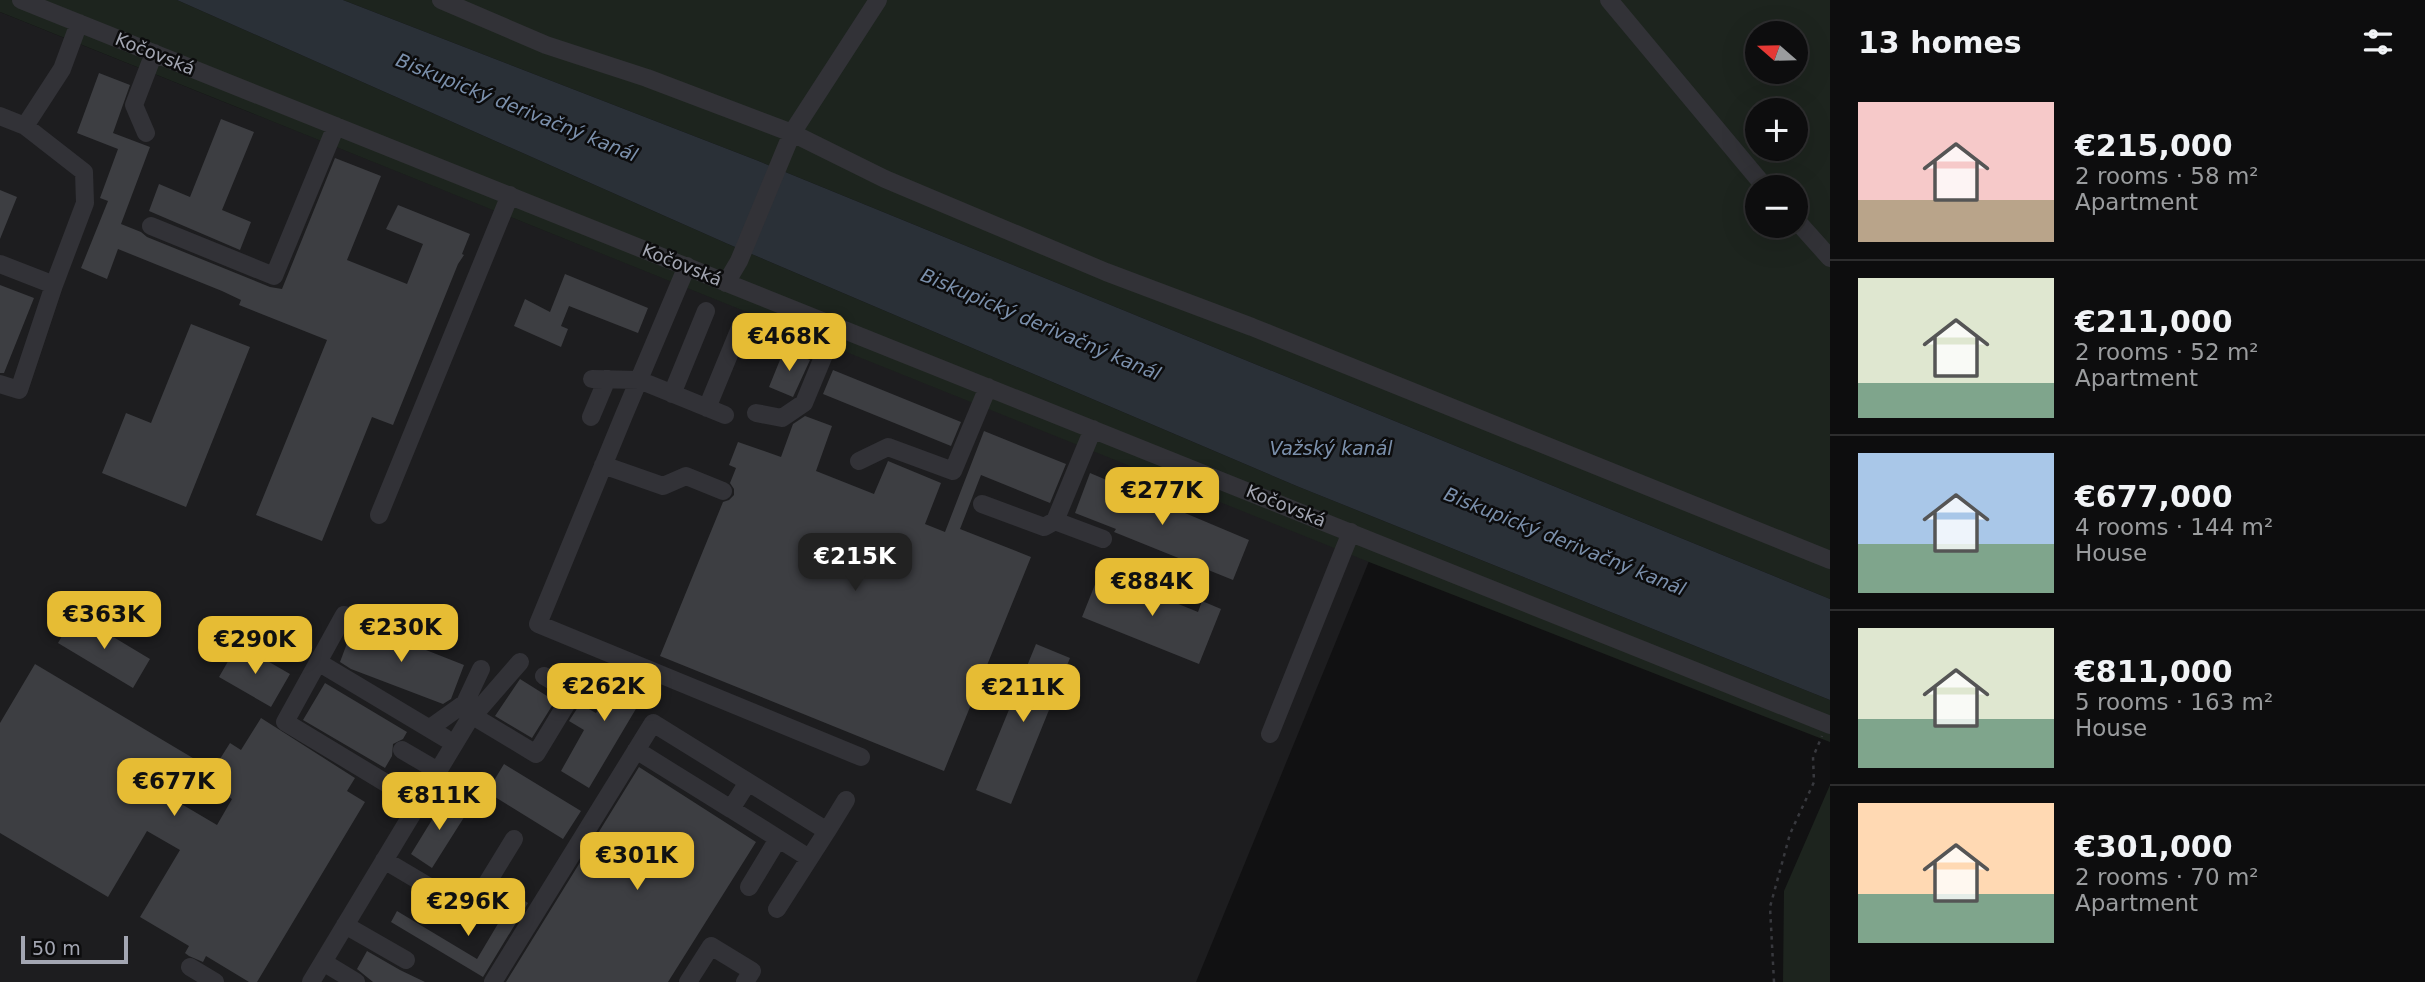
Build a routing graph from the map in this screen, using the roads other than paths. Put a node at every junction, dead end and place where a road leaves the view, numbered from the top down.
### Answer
1 (21, 0) edge
2 (441, 0) edge
3 (878, 0) edge
4 (1609, 0) edge
5 (79, 23) junction
6 (154, 53) junction
7 (0, 116) edge
8 (25, 126) junction
9 (336, 126) junction
10 (146, 133) dead end
11 (792, 133) junction
12 (1755, 175) edge
13 (510, 195) junction
14 (151, 226) dead end
15 (1808, 233) edge
16 (1830, 258) edge
17 (0, 264) edge
18 (688, 266) junction
19 (726, 283) junction
20 (54, 285) junction
21 (706, 311) dead end
22 (836, 326) junction
23 (740, 328) dead end
24 (639, 380) junction
25 (0, 384) edge
26 (988, 387) junction
27 (673, 394) junction
28 (707, 408) junction
29 (756, 413) dead end
30 (725, 415) dead end
31 (592, 416) dead end
32 (1093, 429) junction
33 (859, 461) dead end
34 (603, 464) junction
35 (723, 491) dead end
36 (982, 504) dead end
37 (379, 515) dead end
38 (1055, 521) junction
39 (1352, 532) junction
40 (1103, 539) dead end
41 (1830, 561) edge
42 (344, 615) dead end
43 (318, 662) junction
44 (520, 662) dead end
45 (481, 669) dead end
46 (544, 676) dead end
47 (473, 716) junction
48 (1829, 724) edge
49 (1270, 734) dead end
50 (402, 750) dead end
51 (636, 750) junction
52 (861, 757) dead end
53 (438, 771) junction
54 (748, 782) junction
55 (846, 800) dead end
56 (419, 803) junction
57 (731, 809) junction
58 (827, 831) junction
59 (514, 839) dead end
60 (778, 839) junction
61 (809, 859) junction
62 (384, 860) junction
63 (749, 887) dead end
64 (777, 909) dead end
65 (345, 925) junction
66 (406, 960) dead end
67 (323, 962) junction
68 (190, 967) dead end
69 (748, 976) edge
70 (215, 982) edge
71 (311, 982) edge
72 (356, 982) edge
73 (494, 982) edge
74 (688, 982) edge

1 - 5 street, Kočovská
2 - 11 street
3 - 11 street
4 - 12 street
5 - 6 street, Kočovská
5 - 8 street
6 - 9 street, Kočovská
6 - 10 street
7 - 8 street
8 - 20 street
9 - 13 street, Kočovská
9 - 14 street
11 - 19 street
11 - 41 street
13 - 18 street, Kočovská
13 - 37 street
15 - 16 street
17 - 20 street
18 - 19 street, Kočovská
18 - 24 street
19 - 22 street, Kočovská
20 - 25 street
21 - 27 street
22 - 26 street, Kočovská
22 - 29 street
23 - 28 street
24 - 27 street
24 - 31 street
24 - 34 street
26 - 32 street, Kočovská
26 - 33 street
27 - 28 street
28 - 30 street
32 - 38 street
32 - 39 street, Kočovská
34 - 35 street
34 - 52 street
36 - 38 street
38 - 40 street
39 - 48 street, Kočovská
39 - 49 street
42 - 43 street
43 - 45 street
43 - 56 street
44 - 47 street
46 - 47 street
47 - 53 street
50 - 53 street
51 - 54 street
51 - 57 street
51 - 73 street
53 - 56 street
54 - 57 street
54 - 58 street
55 - 58 street
56 - 62 street
57 - 60 street
58 - 61 street
59 - 62 street
60 - 61 street
60 - 63 street
61 - 64 street
62 - 65 street
65 - 66 street
65 - 67 street
67 - 71 street
67 - 72 street
68 - 70 street
69 - 74 street

